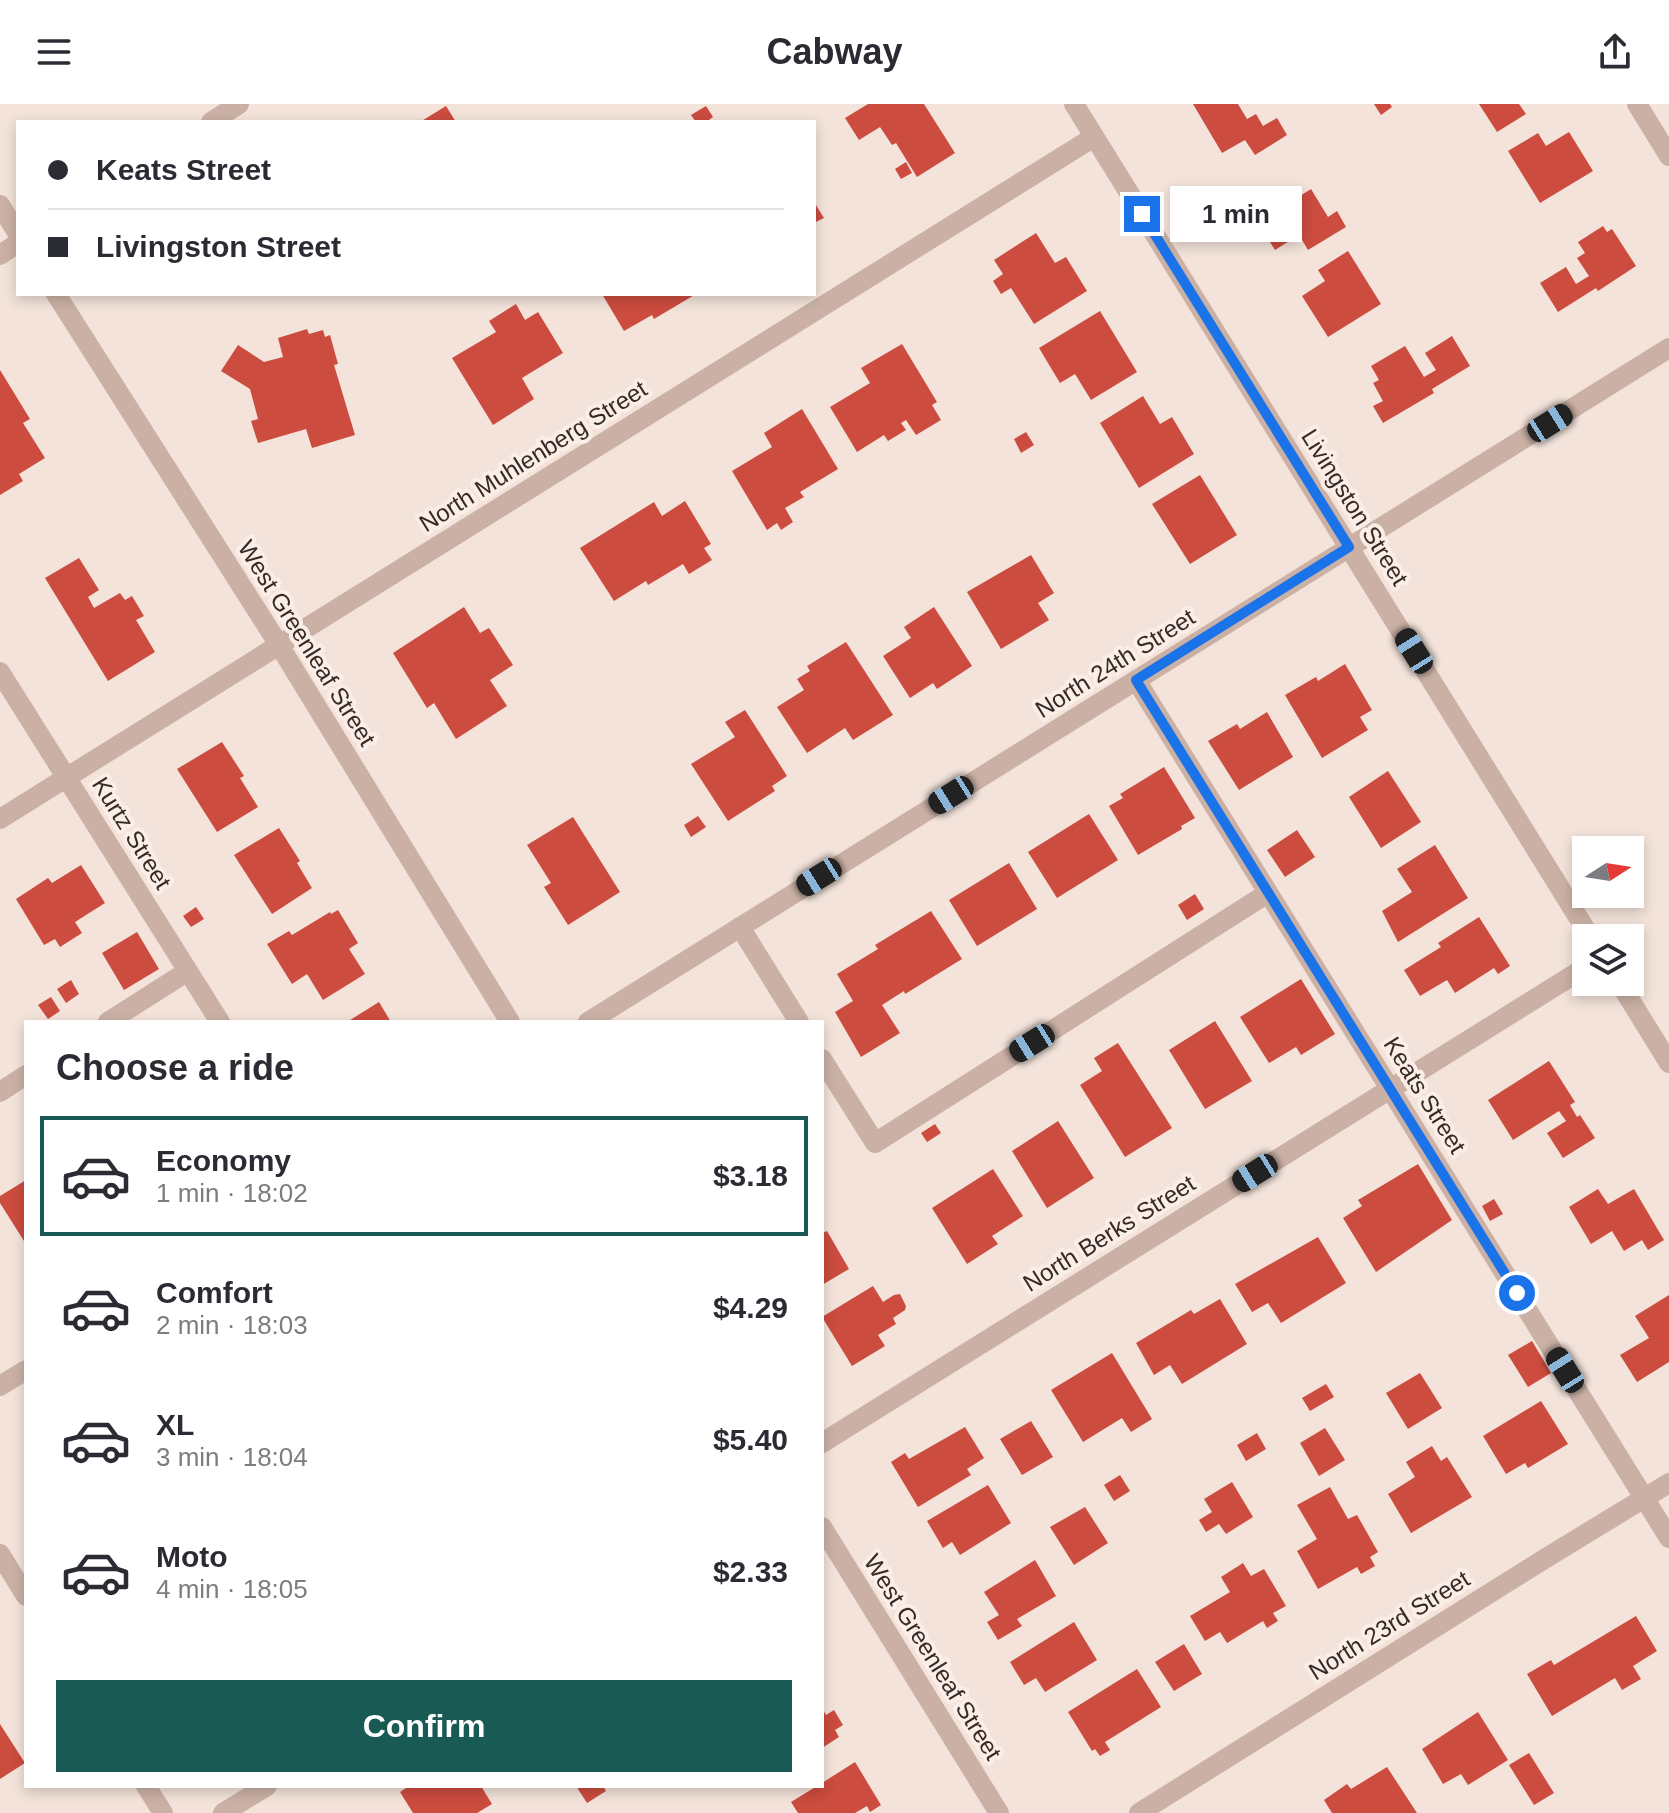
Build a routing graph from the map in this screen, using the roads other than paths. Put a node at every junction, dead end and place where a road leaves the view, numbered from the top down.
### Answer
1 (239, 104) edge
2 (1074, 104) edge
3 (1637, 104) edge
4 (214, 120) edge
5 (1094, 137) junction
6 (1669, 156) edge
7 (0, 205) edge
8 (16, 231) edge
9 (57, 296) edge
10 (1669, 348) edge
11 (1349, 547) junction
12 (279, 645) junction
13 (0, 672) edge
14 (1136, 680) junction
15 (66, 778) junction
16 (0, 819) edge
17 (1268, 893) junction
18 (1582, 924) edge
19 (740, 927) junction
20 (188, 971) junction
21 (1572, 976) edge
22 (1628, 996) edge
23 (111, 1020) edge
24 (219, 1020) edge
25 (509, 1020) edge
26 (591, 1020) edge
27 (798, 1020) edge
28 (824, 1062) edge
29 (1669, 1063) edge
30 (24, 1076) edge
31 (1390, 1089) junction
32 (0, 1092) edge
33 (24, 1371) edge
34 (0, 1386) edge
35 (824, 1442) edge
36 (1669, 1483) edge
37 (1644, 1498) junction
38 (824, 1530) edge
39 (1669, 1538) edge
40 (0, 1554) edge
41 (24, 1593) edge
42 (147, 1788) edge
43 (264, 1788) edge
44 (163, 1813) edge
45 (223, 1813) edge
46 (999, 1813) edge
47 (1139, 1813) edge

1 - 4 street
2 - 5 street, Livingston Street
3 - 6 street
5 - 11 street, Livingston Street
5 - 12 street, North Muhlenberg Street
7 - 8 street
9 - 12 street, West Greenleaf Street
10 - 11 street, North 24th Street
11 - 14 street, North 24th Street
11 - 18 street, Livingston Street
12 - 15 street, North Muhlenberg Street
12 - 25 street, West Greenleaf Street
13 - 15 street, Kurtz Street
14 - 17 street, Keats Street
14 - 19 street, North 24th Street
15 - 16 street, North Muhlenberg Street
15 - 20 street, Kurtz Street
17 - 28 street
17 - 31 street, Keats Street
19 - 26 street, North 24th Street
19 - 27 street
20 - 23 street
20 - 24 street, Kurtz Street
21 - 31 street, North Berks Street
22 - 29 street
30 - 32 street
31 - 35 street, North Berks Street
31 - 37 street, Keats Street
33 - 34 street
36 - 37 street, North 23rd Street
37 - 39 street, Keats Street
37 - 47 street, North 23rd Street
38 - 46 street, West Greenleaf Street
40 - 41 street
42 - 44 street
43 - 45 street

